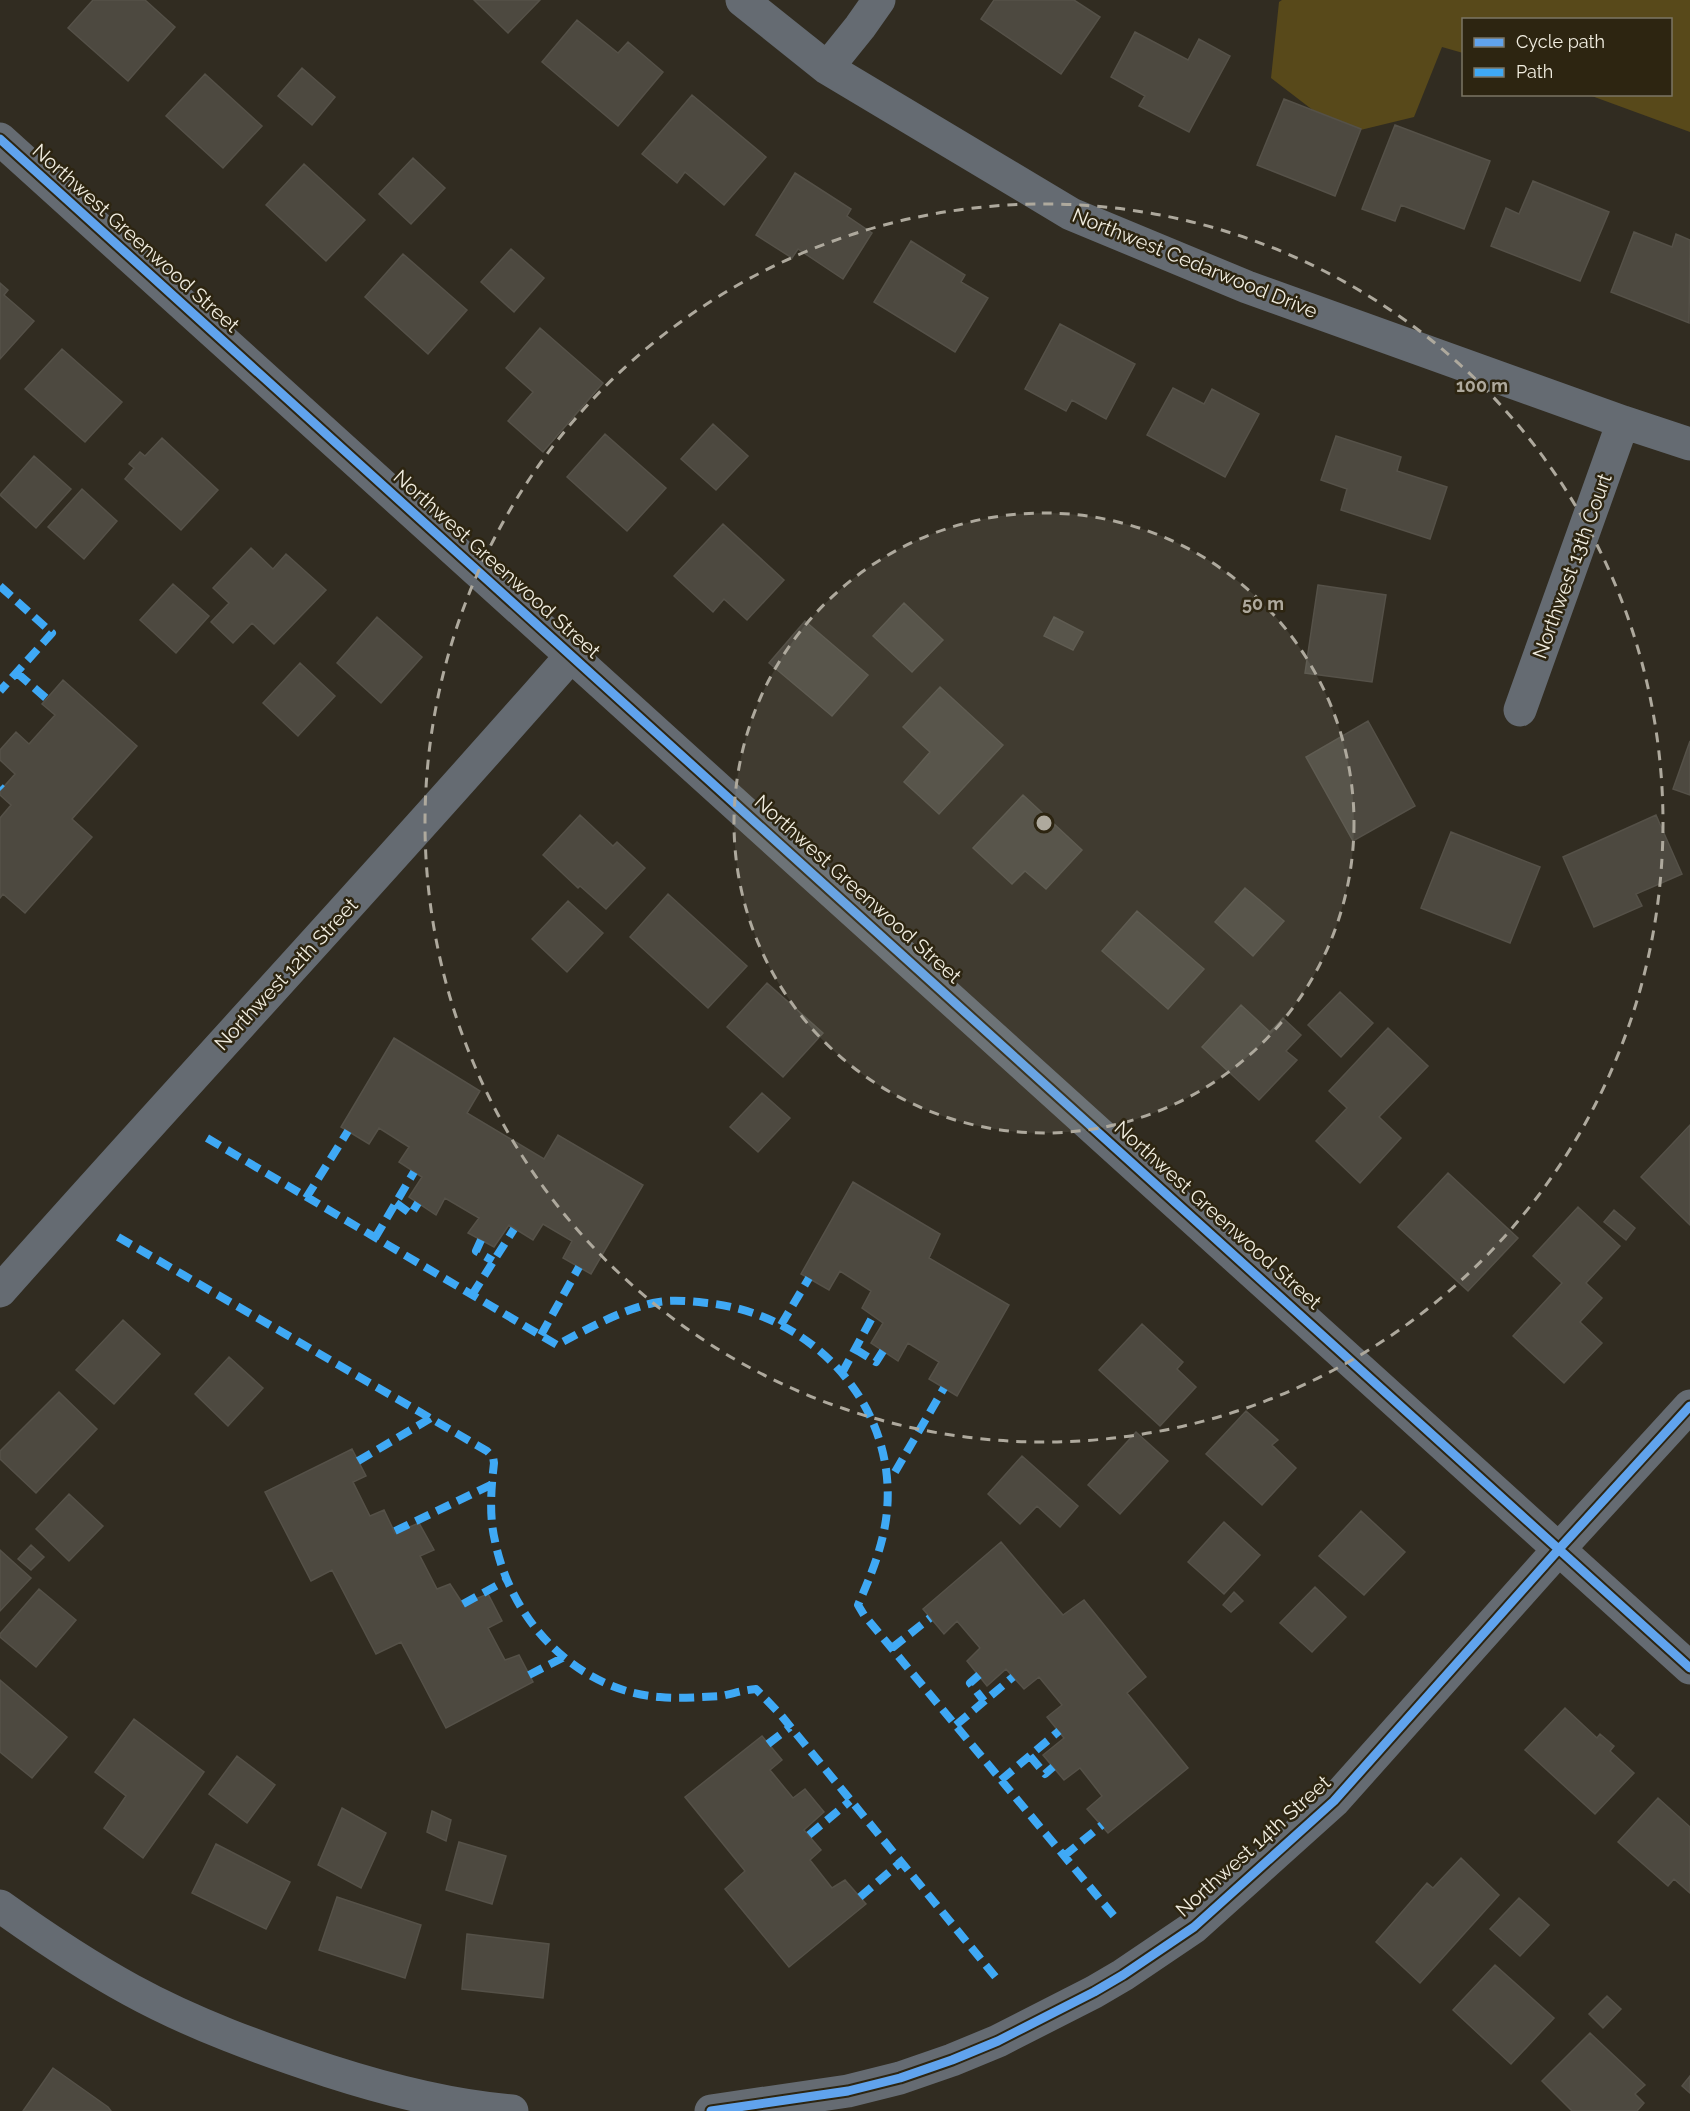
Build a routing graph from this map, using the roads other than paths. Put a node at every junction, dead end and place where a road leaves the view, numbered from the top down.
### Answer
1 (742, 0) edge
2 (879, 0) edge
3 (827, 68) junction
4 (0, 139) edge
5 (1623, 422) junction
6 (1690, 444) edge
7 (571, 656) junction
8 (1520, 710) dead end
9 (0, 1291) edge
10 (1690, 1406) edge
11 (1559, 1549) junction
12 (1690, 1668) edge
13 (0, 1906) edge
14 (512, 2111) edge
15 (711, 2111) edge

1 - 3 street, Northwest Cedarwood Drive
2 - 3 street
3 - 5 street, Northwest Cedarwood Drive
4 - 7 street, Northwest Greenwood Street
5 - 6 street, Northwest Cedarwood Drive
5 - 8 street, Northwest 13th Court
7 - 9 street, Northwest 12th Street
7 - 11 street, Northwest Greenwood Street
10 - 11 street, Northwest 14th Street
11 - 12 street, Northwest Greenwood Street
11 - 15 street, Northwest 14th Street
13 - 14 street

